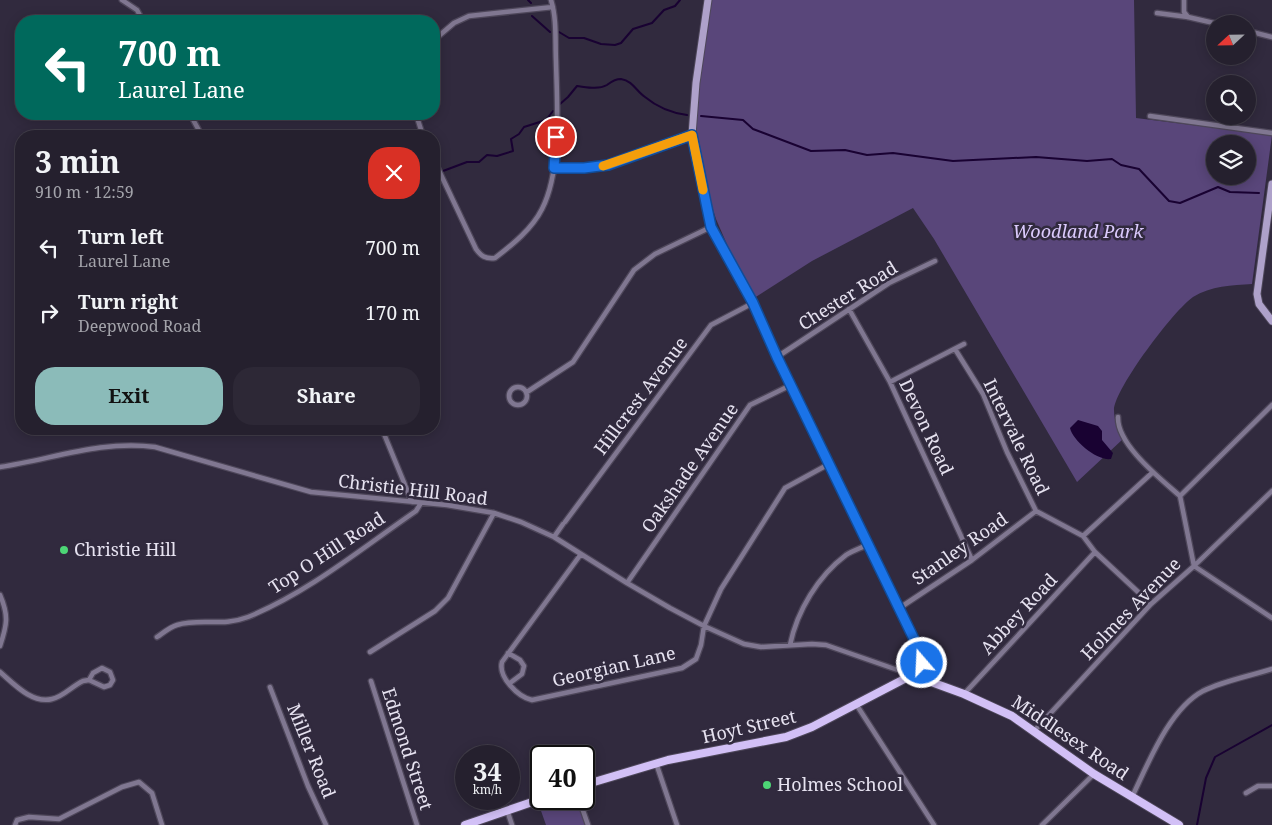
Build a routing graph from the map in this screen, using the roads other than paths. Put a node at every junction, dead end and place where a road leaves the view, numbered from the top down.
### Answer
1 (122, 0) edge
2 (551, 0) edge
3 (708, 0) edge
4 (1184, 0) edge
5 (553, 7) junction
6 (1157, 13) dead end
7 (140, 15) edge
8 (1188, 16) junction
9 (1206, 21) edge
10 (1256, 33) edge
11 (440, 35) edge
12 (1272, 36) edge
13 (1150, 116) dead end
14 (1272, 133) edge
15 (692, 135) junction
16 (554, 168) junction
17 (440, 173) edge
18 (1272, 184) edge
19 (711, 227) junction
20 (935, 261) dead end
21 (753, 303) junction
22 (849, 310) junction
23 (1272, 321) edge
24 (964, 344) dead end
25 (955, 349) junction
26 (777, 357) junction
27 (890, 382) junction
28 (791, 386) junction
29 (527, 392) junction
30 (1272, 405) edge
31 (1118, 417) dead end
32 (384, 435) edge
33 (829, 464) junction
34 (0, 467) edge
35 (1153, 472) junction
36 (1272, 491) edge
37 (1180, 496) junction
38 (412, 502) junction
39 (421, 503) junction
40 (1036, 511) junction
41 (494, 513) junction
42 (1083, 536) junction
43 (554, 537) junction
44 (867, 545) junction
45 (1095, 552) junction
46 (581, 554) junction
47 (972, 560) junction
48 (1194, 566) junction
49 (627, 583) junction
50 (0, 595) edge
51 (1151, 604) junction
52 (898, 609) junction
53 (1272, 618) edge
54 (704, 626) junction
55 (157, 637) dead end
56 (790, 645) junction
57 (0, 646) edge
58 (370, 652) dead end
59 (508, 653) junction
60 (1272, 669) edge
61 (0, 672) edge
62 (912, 675) junction
63 (89, 680) junction
64 (370, 681) dead end
65 (510, 683) junction
66 (270, 687) dead end
67 (964, 694) junction
68 (856, 704) junction
69 (1034, 730) junction
70 (656, 763) junction
71 (1094, 774) junction
72 (595, 782) edge
73 (1272, 786) edge
74 (1246, 793) dead end
75 (1132, 797) junction
76 (507, 810) joint
77 (583, 810) edge
78 (15, 825) edge
79 (162, 825) edge
80 (326, 825) edge
81 (418, 825) edge
82 (465, 825) edge
83 (512, 825) edge
84 (588, 825) edge
85 (678, 825) edge
86 (934, 825) edge
87 (1042, 825) edge
88 (1179, 825) edge

1 - 7 street
2 - 5 street
3 - 15 street
4 - 8 street
5 - 11 street
5 - 16 street
6 - 8 street
8 - 9 street
10 - 12 street
13 - 14 street
15 - 16 street
15 - 19 street
16 - 17 street
18 - 23 street
19 - 21 street
19 - 29 street
20 - 22 street, Chester Road
21 - 26 street
21 - 43 street, Hillcrest Avenue
22 - 26 street, Chester Road
22 - 27 street, Devon Road
24 - 25 street
25 - 27 street
25 - 40 street, Intervale Road
26 - 28 street
27 - 47 street, Devon Road
28 - 33 street
28 - 49 street, Oakshade Avenue
29 - 29 street
30 - 37 street
31 - 35 street
32 - 38 street
33 - 44 street
33 - 54 street
34 - 38 street, Christie Hill Road
35 - 37 street
35 - 42 street
36 - 48 street
37 - 48 street, Holmes Avenue
38 - 39 street, Christie Hill Road
39 - 41 street, Christie Hill Road
39 - 55 street, Top O Hill Road
40 - 42 street, Intervale Road
40 - 47 street, Stanley Road
41 - 43 street, Christie Hill Road
41 - 58 street
42 - 45 street, Intervale Road
43 - 46 street, Christie Hill Road
44 - 52 street
44 - 56 street
45 - 51 street, Intervale Road
45 - 67 street, Abbey Road
46 - 49 street, Christie Hill Road
46 - 59 street
47 - 52 street, Stanley Road
48 - 51 street, Holmes Avenue
48 - 53 street
49 - 54 street, Christie Hill Road
50 - 57 street
51 - 69 street, Holmes Avenue
52 - 62 street
54 - 56 street, Christie Hill Road
54 - 65 street, Georgian Lane
56 - 62 street, Christie Hill Road
59 - 65 street
59 - 65 street
60 - 75 street
61 - 63 street
62 - 67 main road, Middlesex Road
62 - 68 main road, Hoyt Street
63 - 63 street
64 - 81 street, Edmond Street
66 - 80 street, Miller Road
67 - 69 main road, Middlesex Road
68 - 70 main road, Hoyt Street
68 - 86 street
69 - 71 main road, Middlesex Road
70 - 72 main road, Hoyt Street
70 - 85 street
71 - 75 main road, Middlesex Road
71 - 87 street
73 - 74 street
75 - 88 main road, Middlesex Road
76 - 82 main road
76 - 83 street
77 - 84 street
78 - 79 street

